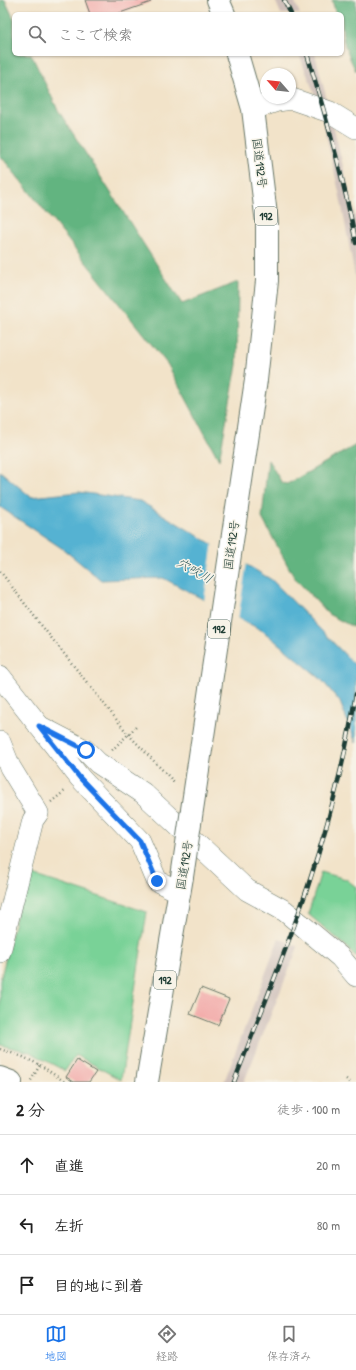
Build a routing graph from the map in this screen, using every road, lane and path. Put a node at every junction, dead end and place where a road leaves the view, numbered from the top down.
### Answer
1 (218, 0) edge
2 (223, 12) edge
3 (238, 56) edge
4 (253, 110) junction
5 (356, 128) edge
6 (0, 571) edge
7 (0, 676) edge
8 (39, 726) junction
9 (136, 727) dead end
10 (128, 734) junction
11 (0, 742) edge
12 (111, 751) dead end
13 (174, 782) dead end
14 (62, 793) dead end
15 (56, 798) dead end
16 (181, 885) junction
17 (0, 952) edge
18 (356, 976) edge
19 (0, 1049) edge
20 (40, 1065) junction
21 (0, 1078) edge
22 (346, 1079) dead end
23 (11, 1082) edge
24 (30, 1082) edge
25 (65, 1082) edge
26 (147, 1082) edge
27 (350, 1082) edge

1 - 2 highway
3 - 4 highway, 国道192号 / 192
4 - 5 street
4 - 16 highway, 国道192号 / 192, bridge
6 - 10 path
7 - 8 street
8 - 16 street
8 - 18 street
9 - 10 path
10 - 12 path
10 - 13 path
11 - 17 street
14 - 15 path
16 - 26 highway, 国道192号 / 192
19 - 20 path
20 - 24 path
20 - 25 path
21 - 23 highway
22 - 27 path

